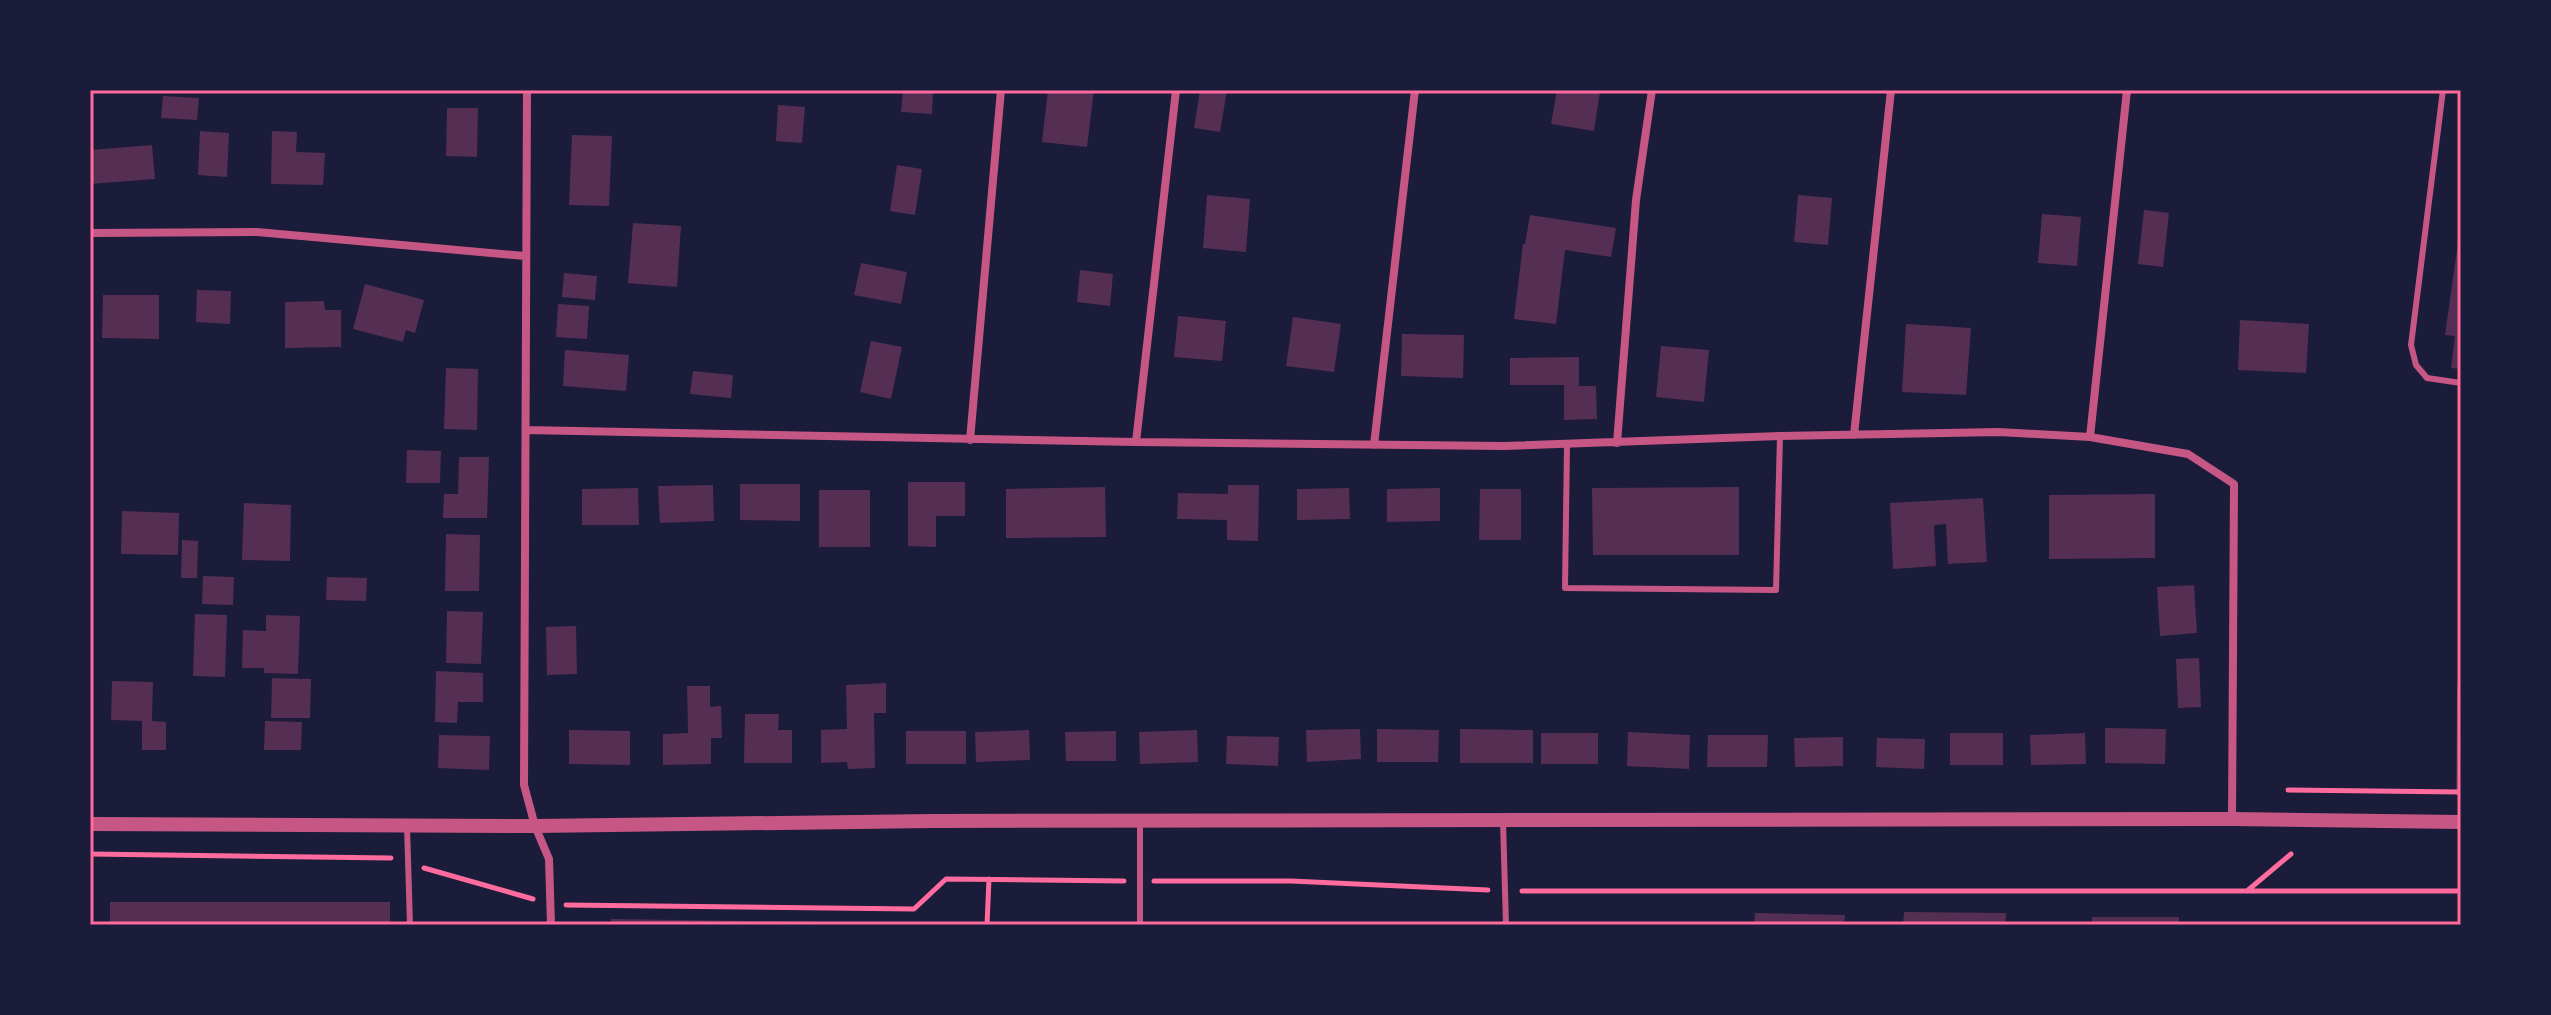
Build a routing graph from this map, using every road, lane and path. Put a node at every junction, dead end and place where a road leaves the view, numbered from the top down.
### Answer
1 (527, 90) edge
2 (1001, 90) edge
3 (1176, 90) edge
4 (1415, 90) edge
5 (1652, 90) edge
6 (1891, 90) edge
7 (2127, 90) edge
8 (2443, 90) edge
9 (90, 233) edge
10 (525, 256) junction
11 (2461, 383) edge
12 (526, 430) junction
13 (1854, 435) junction
14 (1780, 436) junction
15 (2090, 437) junction
16 (970, 440) junction
17 (1136, 442) junction
18 (1617, 443) junction
19 (1374, 445) junction
20 (1567, 445) junction
21 (2288, 790) dead end
22 (2461, 792) edge
23 (2232, 819) junction
24 (1503, 820) junction
25 (1140, 821) junction
26 (2461, 822) edge
27 (90, 824) edge
28 (407, 826) junction
29 (535, 826) junction
30 (90, 854) edge
31 (2291, 854) dead end
32 (409, 863) junction
33 (989, 879) dead end
34 (2247, 891) dead end
35 (551, 904) junction
36 (410, 925) edge
37 (551, 925) edge
38 (987, 925) edge
39 (1140, 925) edge
40 (1506, 925) edge

1 - 10 street
2 - 16 street
3 - 17 street
4 - 19 street
5 - 18 street
6 - 13 street
7 - 15 street
8 - 11 lane
9 - 10 street
10 - 12 street
12 - 16 street
12 - 29 street
13 - 14 street
13 - 15 street
14 - 18 street
14 - 20 lane
15 - 23 street
16 - 17 street
17 - 19 street
18 - 20 street
19 - 20 street
21 - 22 path
23 - 24 street
23 - 26 street
24 - 25 street
24 - 40 lane
25 - 29 street
25 - 39 lane
27 - 28 street
28 - 29 street
28 - 32 lane
29 - 35 street
30 - 32 path
31 - 34 path
32 - 35 path
32 - 36 lane
33 - 38 path
35 - 37 street

